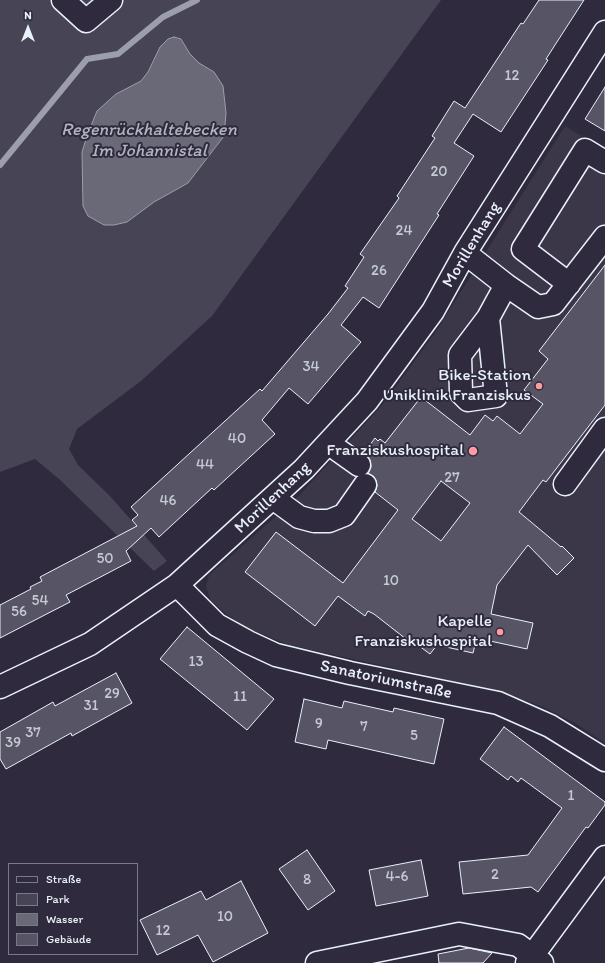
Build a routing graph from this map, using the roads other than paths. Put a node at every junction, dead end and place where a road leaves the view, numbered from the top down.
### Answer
1 (63, 0) edge
2 (111, 0) edge
3 (602, 44) edge
4 (605, 162) edge
5 (605, 237) edge
6 (465, 253) junction
7 (569, 284) junction
8 (506, 285) junction
9 (488, 318) dead end
10 (605, 429) edge
11 (328, 443) junction
12 (565, 484) dead end
13 (273, 498) junction
14 (177, 585) junction
15 (0, 687) edge
16 (605, 760) edge
17 (605, 857) edge
18 (534, 960) edge
19 (317, 963) edge

1 - 2 street
3 - 6 street, Morillenhang
4 - 7 street
5 - 7 street
6 - 8 street
6 - 11 street, Morillenhang
7 - 8 street
8 - 9 street
10 - 12 street
11 - 13 street, Morillenhang
11 - 13 street
13 - 14 street, Morillenhang
14 - 15 street, Morillenhang
14 - 16 street, Sanatoriumstraße
17 - 18 street
18 - 19 street

